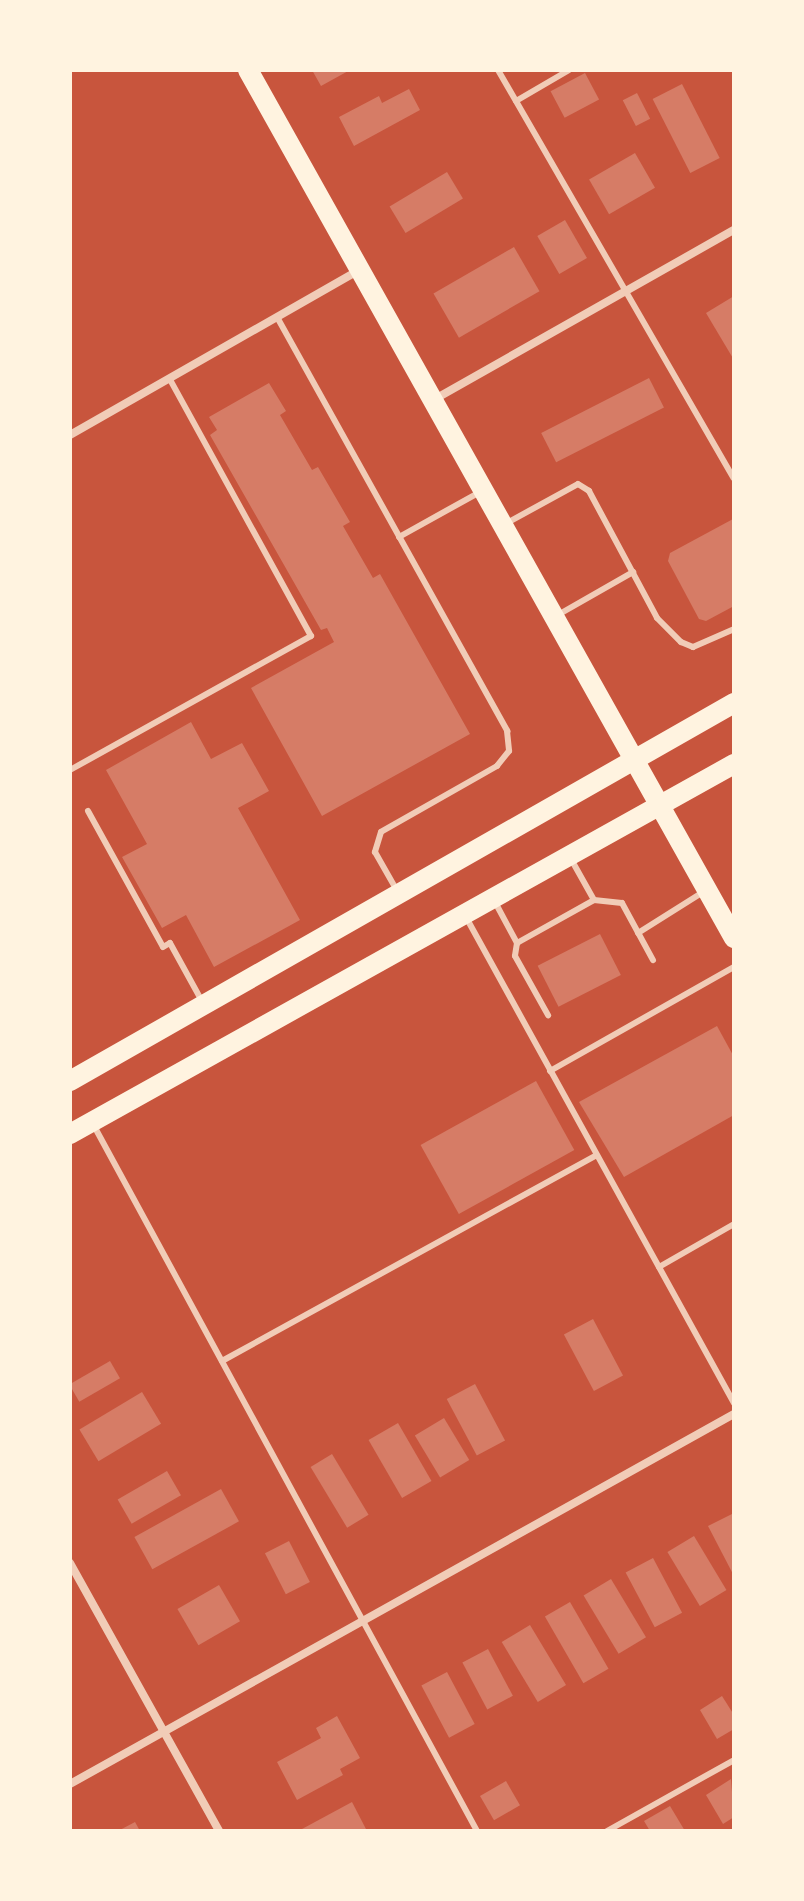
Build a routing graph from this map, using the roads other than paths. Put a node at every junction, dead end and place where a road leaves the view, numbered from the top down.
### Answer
1 (248, 70) edge
2 (498, 70) edge
3 (569, 70) edge
4 (516, 101) junction
5 (734, 230) edge
6 (360, 270) junction
7 (627, 292) junction
8 (277, 317) junction
9 (169, 378) junction
10 (433, 401) junction
11 (70, 435) edge
12 (734, 477) edge
13 (483, 491) junction
14 (502, 526) junction
15 (399, 537) junction
16 (633, 572) junction
17 (553, 618) junction
18 (734, 629) edge
19 (734, 703) edge
20 (633, 759) junction
21 (734, 764) edge
22 (70, 770) edge
23 (659, 805) junction
24 (88, 811) dead end
25 (570, 856) junction
26 (707, 890) junction
27 (398, 892) junction
28 (493, 899) junction
29 (594, 900) junction
30 (464, 915) junction
31 (638, 933) junction
32 (733, 933) edge
33 (517, 943) junction
34 (653, 960) dead end
35 (734, 967) edge
36 (203, 1003) junction
37 (548, 1015) dead end
38 (550, 1071) junction
39 (70, 1081) edge
40 (92, 1122) junction
41 (70, 1134) edge
42 (596, 1155) junction
43 (734, 1224) edge
44 (659, 1267) junction
45 (222, 1361) junction
46 (734, 1403) edge
47 (734, 1414) edge
48 (70, 1563) edge
49 (363, 1621) junction
50 (164, 1732) junction
51 (734, 1760) edge
52 (70, 1784) edge
53 (219, 1831) edge
54 (477, 1831) edge
55 (607, 1831) edge

1 - 6 main road
2 - 4 lane
3 - 4 lane
4 - 7 lane
5 - 7 street
6 - 8 street
6 - 10 main road
7 - 10 street
7 - 12 lane
8 - 9 street
8 - 15 lane
9 - 11 street
9 - 22 lane
10 - 13 main road
13 - 14 main road
13 - 15 lane
14 - 16 lane
14 - 17 main road
15 - 27 lane
16 - 17 lane
16 - 18 lane
17 - 20 main road
19 - 20 main road
20 - 23 main road
20 - 27 main road
21 - 23 main road
23 - 25 main road
23 - 26 main road
24 - 36 lane
25 - 28 main road
25 - 29 lane
26 - 31 lane
26 - 32 main road
27 - 36 main road
28 - 30 main road
28 - 33 lane
29 - 31 lane
29 - 33 lane
30 - 38 lane
30 - 40 main road
31 - 34 lane
33 - 37 lane
35 - 38 lane
36 - 39 main road
38 - 42 lane
40 - 41 main road
40 - 45 lane
42 - 44 lane
42 - 45 lane
43 - 44 lane
44 - 46 lane
45 - 49 lane
47 - 49 street
48 - 50 street
49 - 50 street
49 - 54 lane
50 - 52 street
50 - 53 street
51 - 55 lane

